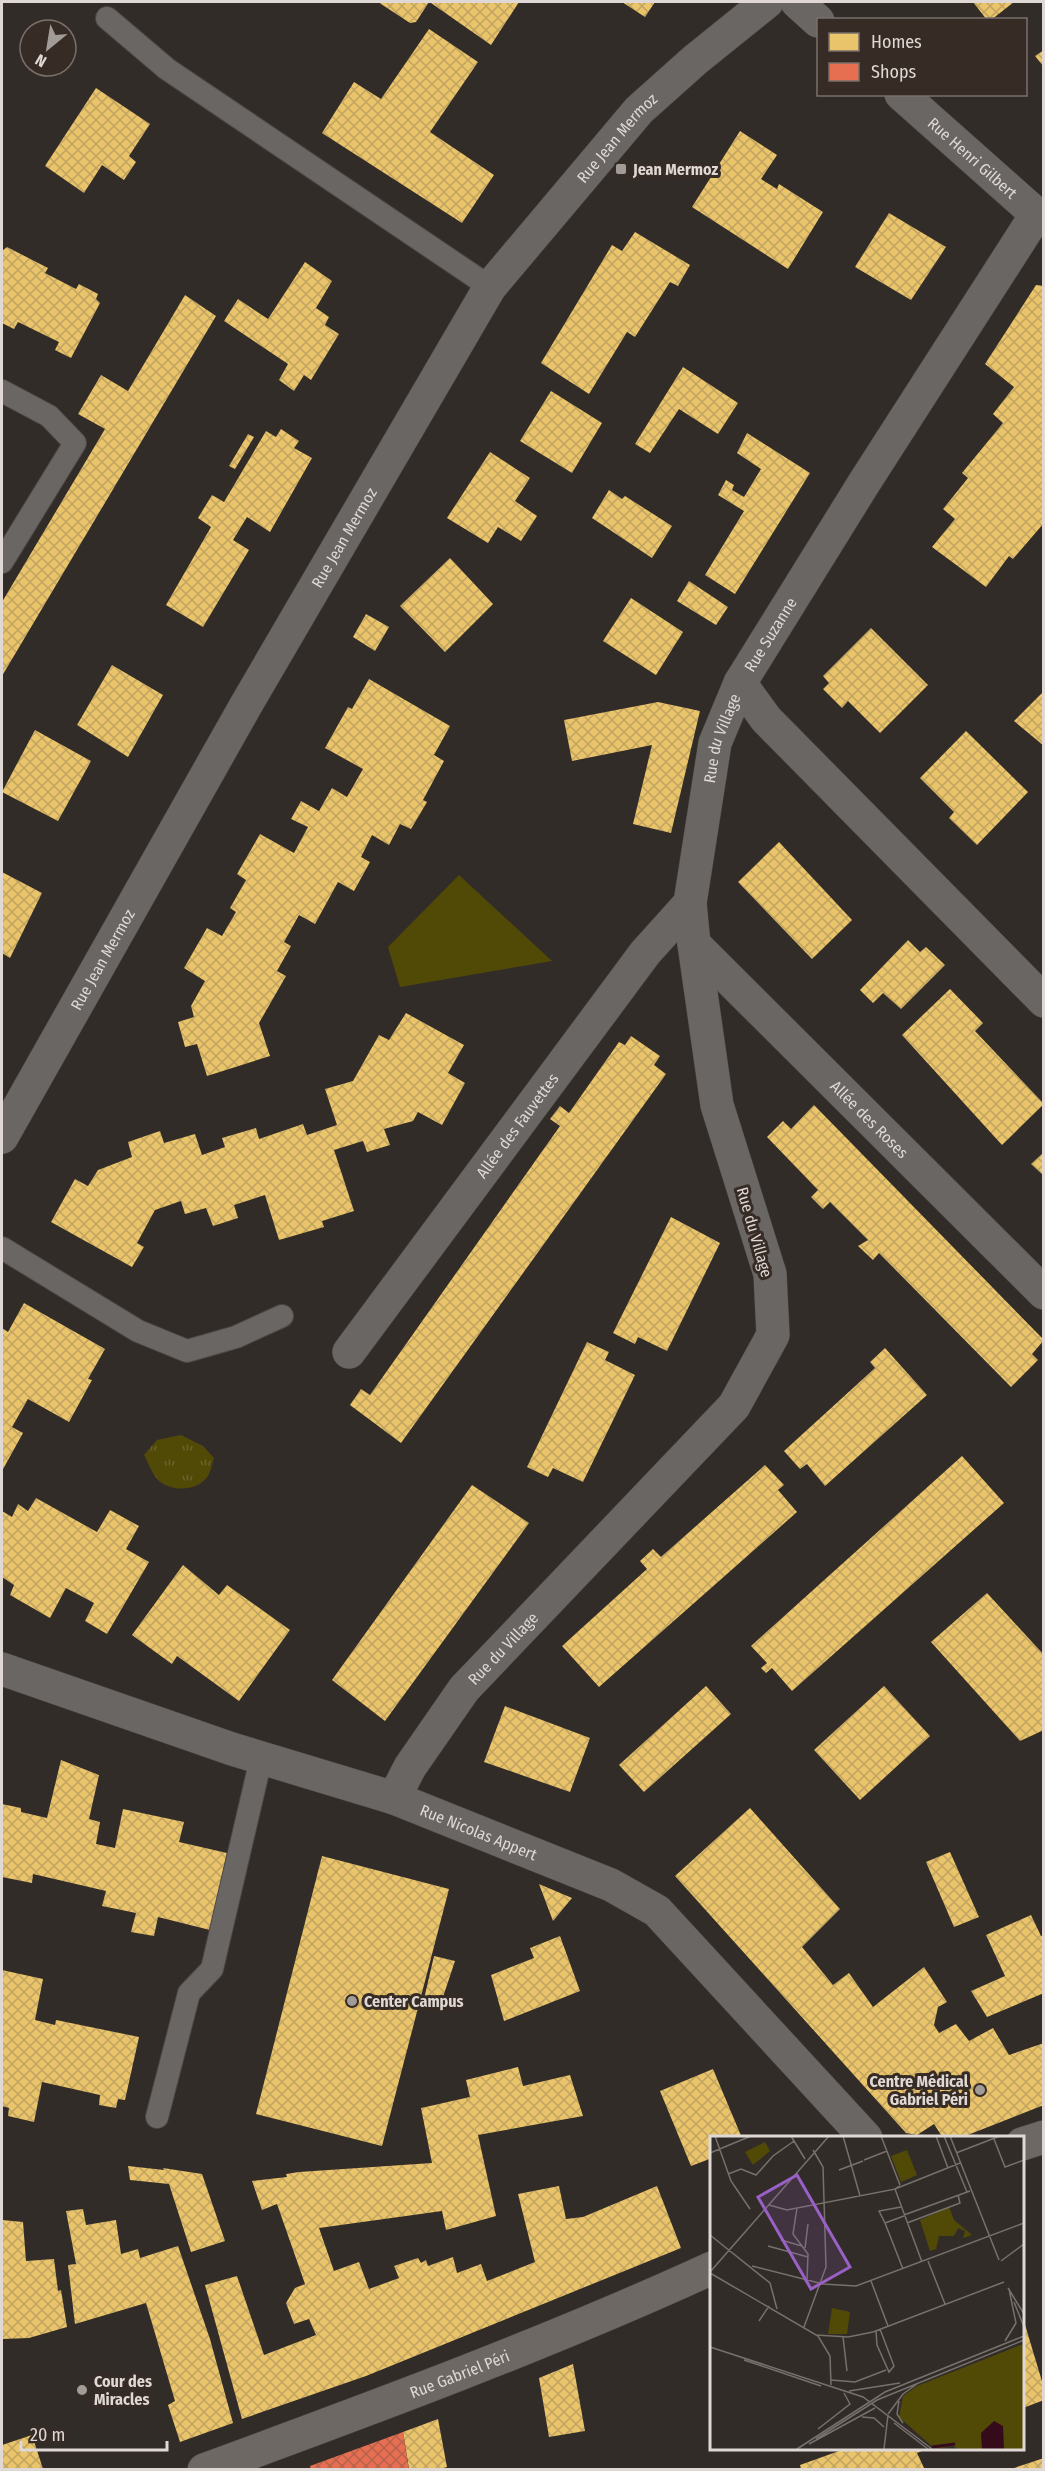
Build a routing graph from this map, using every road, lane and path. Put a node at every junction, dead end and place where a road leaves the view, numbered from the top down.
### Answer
1 (767, 2) edge
2 (797, 2) edge
3 (107, 18) dead end
4 (817, 19) edge
5 (903, 96) edge
6 (1040, 218) edge
7 (490, 287) junction
8 (2, 391) edge
9 (2, 562) edge
10 (740, 683) junction
11 (690, 903) junction
12 (694, 944) junction
13 (1044, 1001) edge
14 (2, 1137) edge
15 (2, 1248) edge
16 (1044, 1293) edge
17 (282, 1316) dead end
18 (349, 1352) dead end
19 (2, 1669) edge
20 (261, 1759) junction
21 (394, 1798) junction
22 (157, 2117) dead end
23 (864, 2136) edge
24 (1044, 2137) edge
25 (1024, 2144) edge
26 (710, 2269) edge
27 (204, 2469) edge

1 - 7 street, Rue Jean Mermoz
2 - 4 street
3 - 7 lane
5 - 6 street, Rue Henri Gilbert
6 - 10 street, Rue Suzanne
7 - 14 street, Rue Jean Mermoz
8 - 9 lane
10 - 11 street, Rue du Village
10 - 13 street, Rue Suzanne
11 - 12 street, Rue du Village
11 - 18 street, Allée des Fauvettes
12 - 16 street, Allée des Roses
12 - 21 street, Rue du Village
15 - 17 lane
19 - 20 street, Rue Nicolas Appert
20 - 21 street, Rue Nicolas Appert
20 - 22 lane
21 - 23 street, Rue Nicolas Appert
24 - 25 street
26 - 27 street, Rue Gabriel Péri

